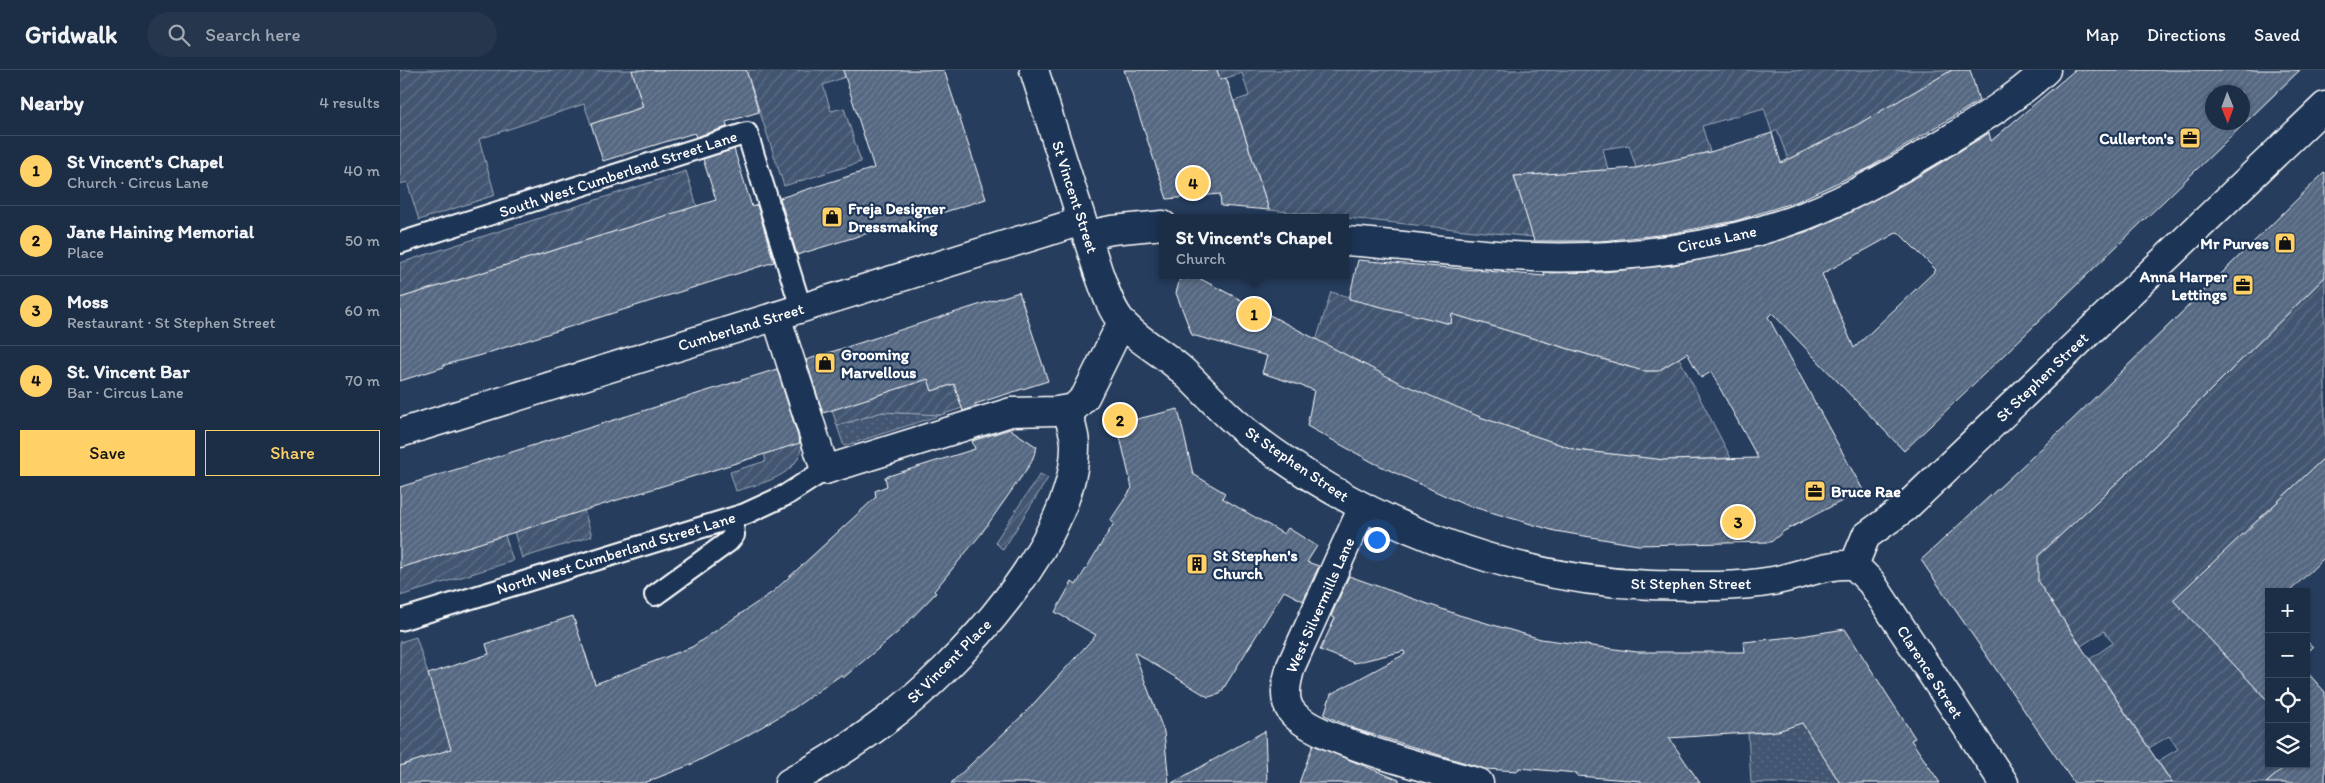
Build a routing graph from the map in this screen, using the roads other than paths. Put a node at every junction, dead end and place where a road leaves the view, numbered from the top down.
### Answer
1 (1034, 70) edge
2 (2046, 70) edge
3 (2325, 106) edge
4 (1159, 225) edge
5 (1084, 228) junction
6 (1349, 240) edge
7 (400, 243) edge
8 (789, 312) junction
9 (1122, 322) junction
10 (1066, 410) junction
11 (400, 433) edge
12 (825, 470) junction
13 (1363, 507) junction
14 (732, 518) junction
15 (1854, 565) junction
16 (655, 595) dead end
17 (400, 620) edge
18 (789, 783) edge
19 (1479, 783) edge
20 (2004, 783) edge

1 - 5 street, St Vincent Street
2 - 6 street, Circus Lane
3 - 15 street, St Stephen Street
4 - 5 street
5 - 8 street, Cumberland Street
5 - 9 street, St Vincent Street
7 - 8 lane, South West Cumberland Street Lane
8 - 11 street, Cumberland Street
8 - 12 street
9 - 10 street
9 - 13 street, St Stephen Street
10 - 12 street, North West Cumberland Street Lane
10 - 18 street, St Vincent Place
12 - 14 lane, North West Cumberland Street Lane
13 - 15 street, St Stephen Street
13 - 19 street, West Silvermills Lane
14 - 16 lane
14 - 17 lane, North West Cumberland Street Lane
15 - 20 street, Clarence Street

